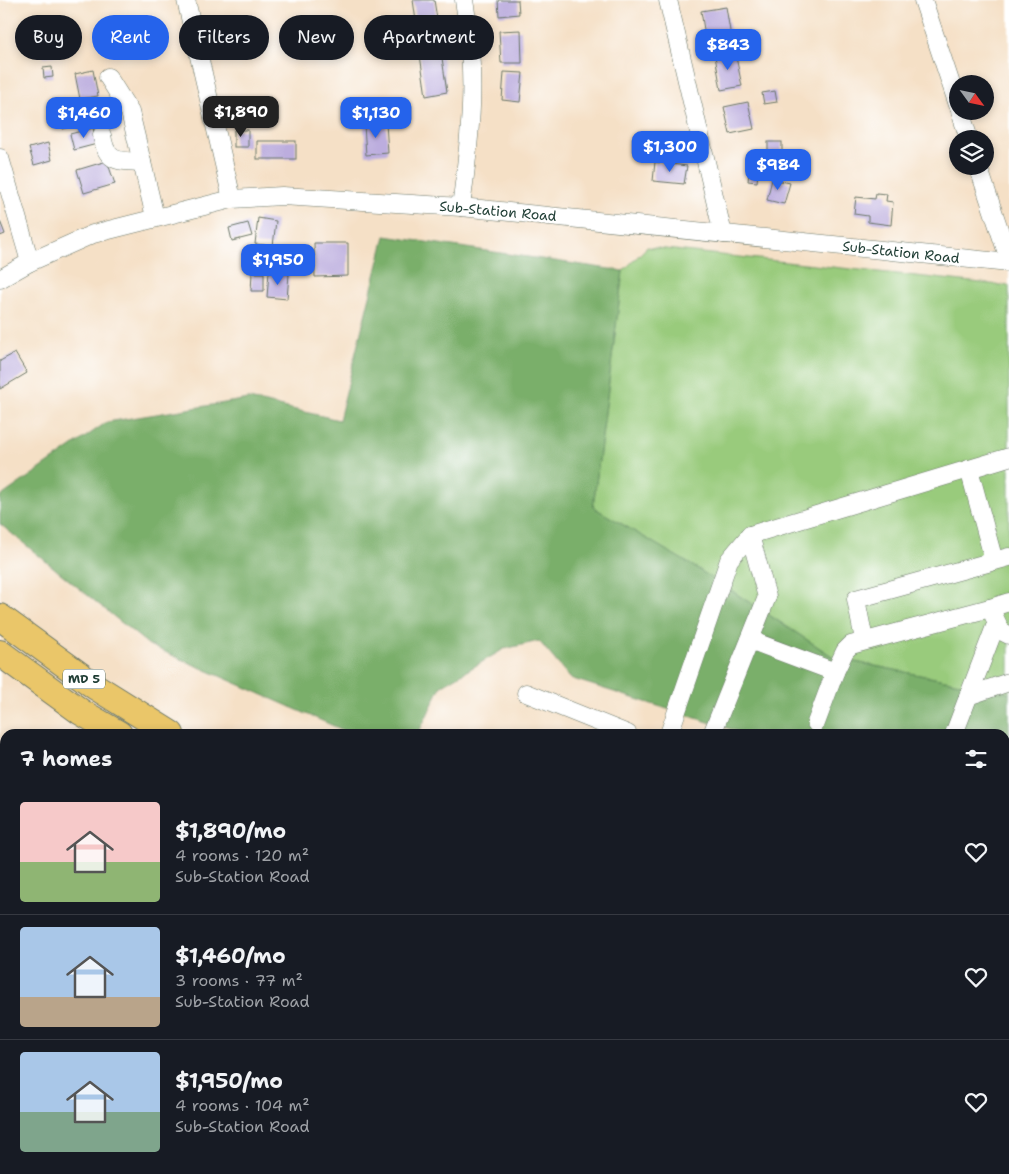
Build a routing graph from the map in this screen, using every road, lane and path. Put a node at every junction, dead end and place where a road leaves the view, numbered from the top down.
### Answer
1 (186, 0) edge
2 (464, 0) edge
3 (668, 0) edge
4 (922, 0) edge
5 (108, 77) dead end
6 (949, 79) edge
7 (102, 135) dead end
8 (0, 158) edge
9 (142, 162) junction
10 (981, 175) edge
11 (232, 199) junction
12 (461, 207) junction
13 (156, 217) junction
14 (723, 234) junction
15 (1009, 259) edge
16 (30, 262) junction
17 (1009, 264) edge
18 (0, 279) edge
19 (1009, 457) edge
20 (968, 469) junction
21 (750, 535) junction
22 (1001, 559) edge
23 (1009, 602) edge
24 (0, 617) edge
25 (998, 622) edge
26 (750, 640) junction
27 (864, 640) junction
28 (0, 653) edge
29 (835, 672) junction
30 (1009, 682) edge
31 (526, 693) dead end
32 (968, 696) junction
33 (89, 717) junction
34 (816, 723) dead end
35 (110, 729) edge
36 (142, 729) edge
37 (164, 729) edge
38 (616, 729) edge
39 (671, 729) edge
40 (714, 729) edge
41 (956, 729) edge

1 - 11 street
2 - 12 street
3 - 14 street
4 - 6 street
5 - 9 street
7 - 9 street
8 - 16 street
9 - 13 street
10 - 15 street
11 - 12 street, Sub-Station Road
11 - 13 street, Sub-Station Road
12 - 14 street, Sub-Station Road
13 - 16 street, Sub-Station Road
14 - 17 street, Sub-Station Road
16 - 18 street, Sub-Station Road
19 - 20 street
20 - 21 street
20 - 22 street
21 - 26 street
21 - 39 street
22 - 27 street
23 - 25 street
24 - 37 highway, MD 5
25 - 27 street
25 - 32 street
26 - 29 street
26 - 40 street
27 - 29 street
28 - 33 highway, MD 5
29 - 34 street
30 - 32 street
31 - 38 street
32 - 41 street
33 - 35 highway, MD 5
33 - 36 highway

